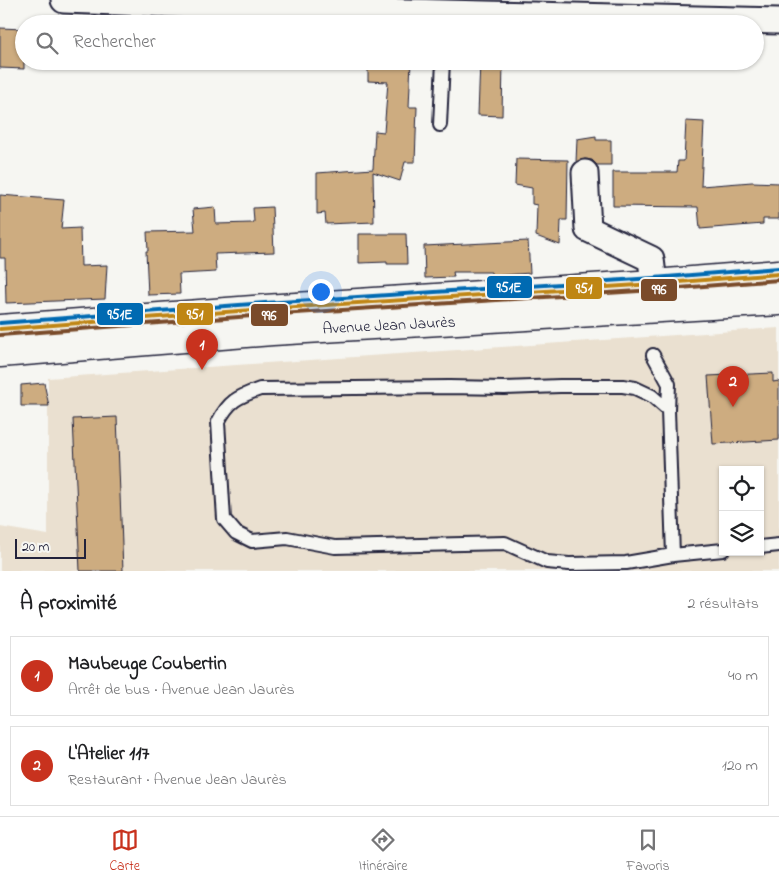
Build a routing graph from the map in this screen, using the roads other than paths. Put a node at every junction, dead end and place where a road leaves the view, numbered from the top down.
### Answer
1 (64, 0) edge
2 (157, 2) edge
3 (324, 5) edge
4 (579, 9) edge
5 (410, 15) edge
6 (499, 15) edge
7 (679, 15) edge
8 (764, 20) edge
9 (779, 21) edge
10 (443, 70) edge
11 (440, 125) dead end
12 (585, 173) dead end
13 (779, 274) edge
14 (654, 284) junction
15 (779, 301) edge
16 (0, 329) edge
17 (0, 352) edge
18 (653, 355) dead end
19 (668, 410) junction
20 (779, 545) edge
21 (764, 547) edge
22 (719, 550) edge
23 (673, 555) junction

1 - 2 street
2 - 3 street
3 - 5 street
4 - 6 street
4 - 7 street
8 - 9 street
10 - 11 lane
12 - 14 street
13 - 14 main road, Avenue Jean Jaurès
14 - 16 main road, Avenue Jean Jaurès
15 - 17 main road, Avenue Jean Jaurès
18 - 19 lane
19 - 23 lane
19 - 23 lane
20 - 21 lane
22 - 23 lane

